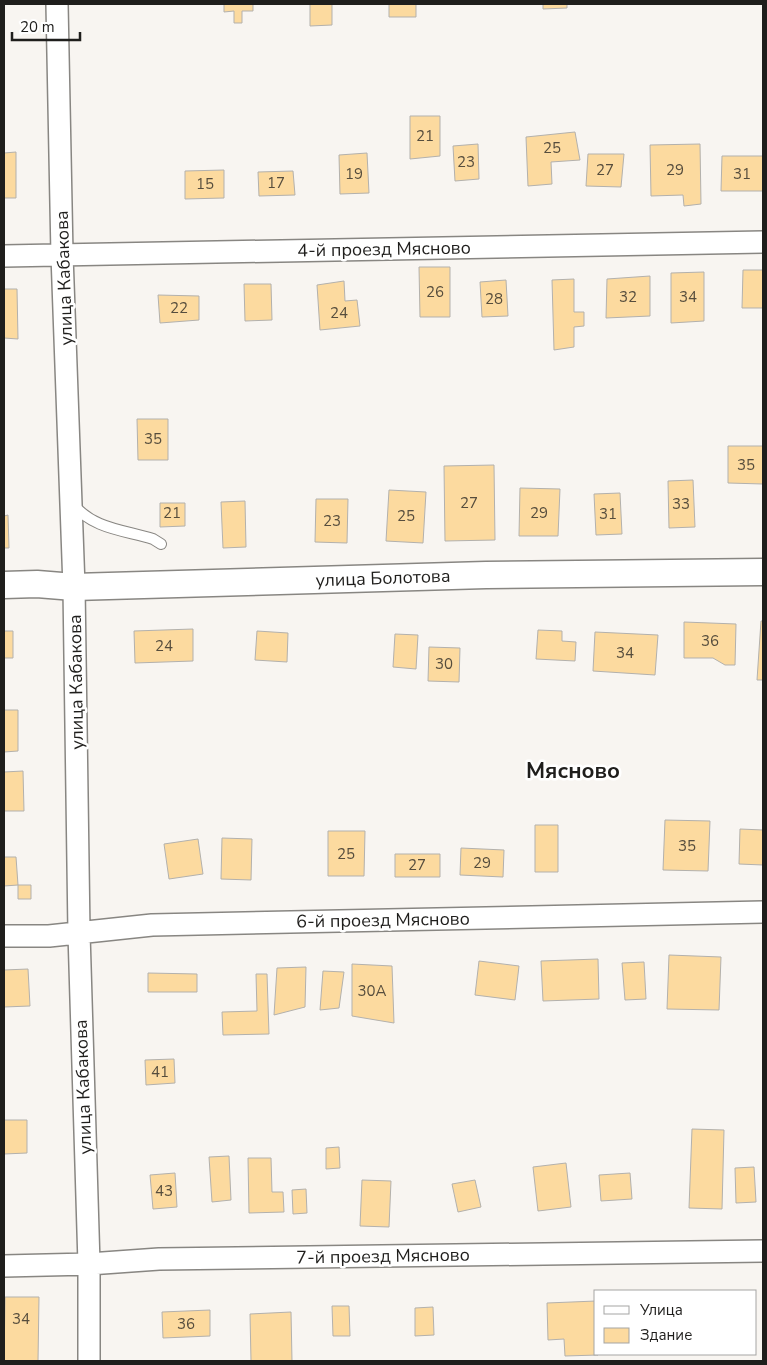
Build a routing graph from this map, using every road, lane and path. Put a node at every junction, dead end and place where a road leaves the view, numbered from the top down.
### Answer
1 (57, 4) edge
2 (763, 242) edge
3 (62, 254) junction
4 (4, 256) edge
5 (71, 501) junction
6 (161, 544) dead end
7 (763, 572) edge
8 (4, 585) edge
9 (74, 588) junction
10 (763, 912) edge
11 (79, 933) junction
12 (4, 936) edge
13 (763, 1251) edge
14 (89, 1264) junction
15 (4, 1266) edge
16 (89, 1361) edge

1 - 3 street, улица Кабакова
2 - 3 street, 4-й проезд Мясново
3 - 4 street, 4-й проезд Мясново
3 - 5 street, улица Кабакова
5 - 6 lane
5 - 9 street, улица Кабакова
7 - 9 street, улица Болотова
8 - 9 street, улица Болотова
9 - 11 street, улица Кабакова
10 - 11 street, 6-й проезд Мясново
11 - 12 street, 6-й проезд Мясново
11 - 14 street, улица Кабакова
13 - 14 street, 7-й проезд Мясново
14 - 15 street, 7-й проезд Мясново
14 - 16 street, улица Кабакова

